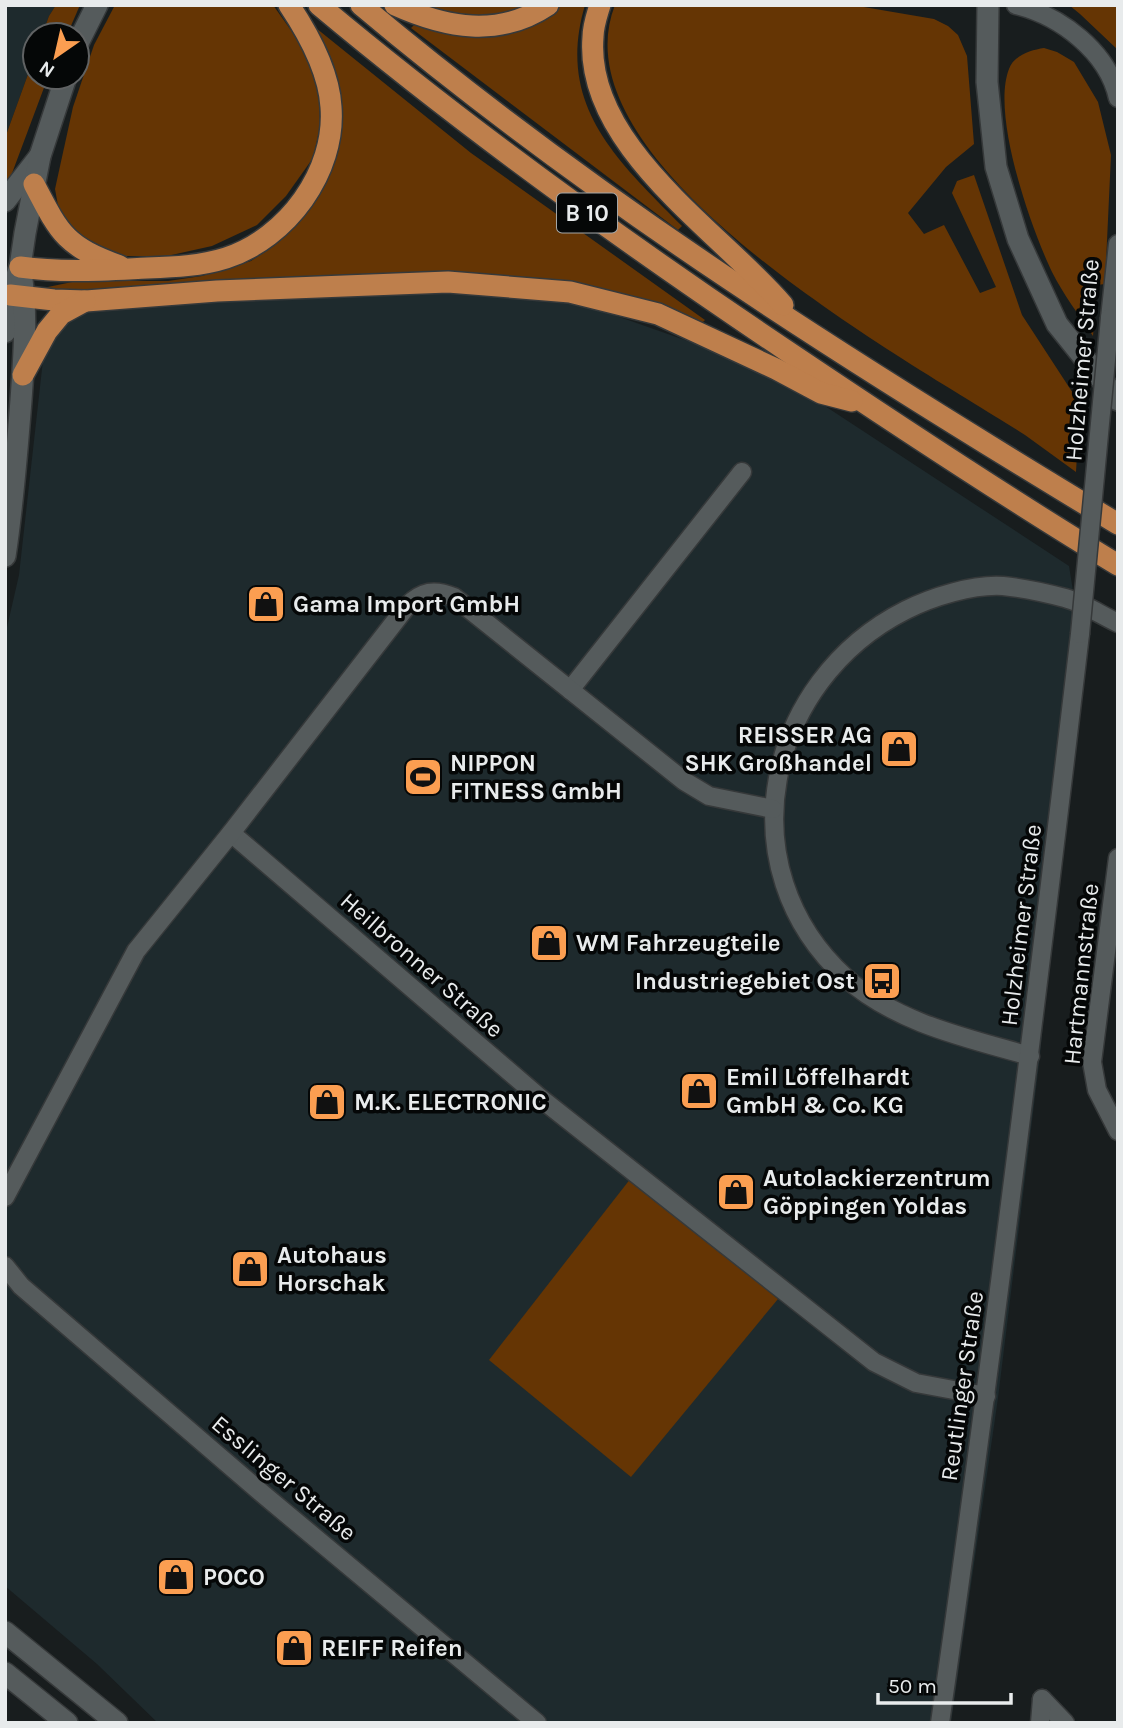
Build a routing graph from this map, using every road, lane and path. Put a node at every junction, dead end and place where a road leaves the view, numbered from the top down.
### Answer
1 (97, 5) edge
2 (289, 5) edge
3 (318, 5) edge
4 (361, 5) edge
5 (395, 5) edge
6 (548, 5) edge
7 (600, 5) edge
8 (988, 5) edge
9 (1016, 5) edge
10 (89, 21) edge
11 (61, 91) edge
12 (1118, 98) edge
13 (40, 156) junction
14 (34, 184) junction
15 (5, 201) edge
16 (1118, 244) edge
17 (13, 265) edge
18 (129, 269) junction
19 (14, 295) edge
20 (86, 300) junction
21 (801, 325) junction
22 (5, 332) edge
23 (23, 375) junction
24 (1118, 400) edge
25 (867, 405) junction
26 (742, 472) dead end
27 (1118, 524) edge
28 (5, 556) edge
29 (1118, 565) edge
30 (1118, 623) edge
31 (570, 690) junction
32 (773, 809) junction
33 (231, 833) junction
34 (1118, 858) edge
35 (1030, 1056) junction
36 (1118, 1131) edge
37 (5, 1197) edge
38 (5, 1266) edge
39 (986, 1396) junction
40 (5, 1632) edge
41 (5, 1673) edge
42 (67, 1723) edge
43 (117, 1723) edge
44 (537, 1723) edge
45 (940, 1723) edge
46 (1040, 1723) edge
47 (1065, 1723) edge

1 - 10 main road
2 - 18 highway
3 - 25 highway, B 10
4 - 21 highway, B 10
5 - 6 highway
7 - 21 highway
8 - 24 main road
9 - 12 street
11 - 13 main road
13 - 14 main road
13 - 15 main road
14 - 17 main road
14 - 18 highway
16 - 35 street, Holzheimer Straße, bridge
17 - 18 highway
17 - 19 main road
19 - 20 highway
19 - 22 main road
19 - 23 main road
20 - 23 highway
20 - 25 highway, B 10
21 - 27 highway, B 10
23 - 28 main road
25 - 29 highway, B 10
26 - 31 street
30 - 32 street, Holzheimer Straße
31 - 32 street
31 - 33 street
32 - 35 street, Holzheimer Straße
33 - 37 street
33 - 39 street, Heilbronner Straße
34 - 36 street, Hartmannstraße
35 - 39 street, Reutlinger Straße
38 - 44 street, Esslinger Straße
39 - 45 street, Reutlinger Straße
40 - 43 main road
41 - 42 main road
46 - 47 street

